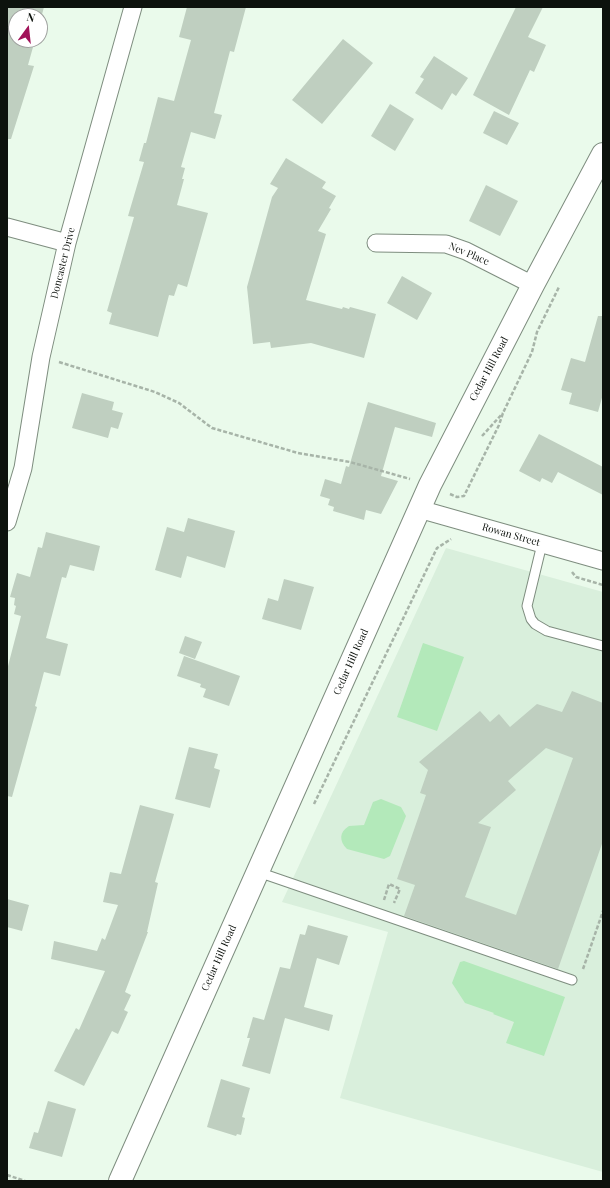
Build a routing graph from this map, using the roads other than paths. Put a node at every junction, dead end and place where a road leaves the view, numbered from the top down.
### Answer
1 (133, 7) edge
2 (603, 154) edge
3 (7, 227) edge
4 (67, 243) junction
5 (376, 243) dead end
6 (533, 284) junction
7 (419, 509) junction
8 (7, 522) edge
9 (542, 544) junction
10 (603, 561) edge
11 (603, 646) edge
12 (258, 872) junction
13 (572, 980) dead end
14 (120, 1181) edge

1 - 4 street, Doncaster Drive
2 - 6 street, Cedar Hill Road
3 - 4 street
4 - 8 street, Doncaster Drive
5 - 6 street, Nev Place
6 - 7 street, Cedar Hill Road
7 - 9 street, Rowan Street
7 - 12 street, Cedar Hill Road
9 - 10 street, Rowan Street
9 - 11 lane
12 - 13 lane
12 - 14 street, Cedar Hill Road

